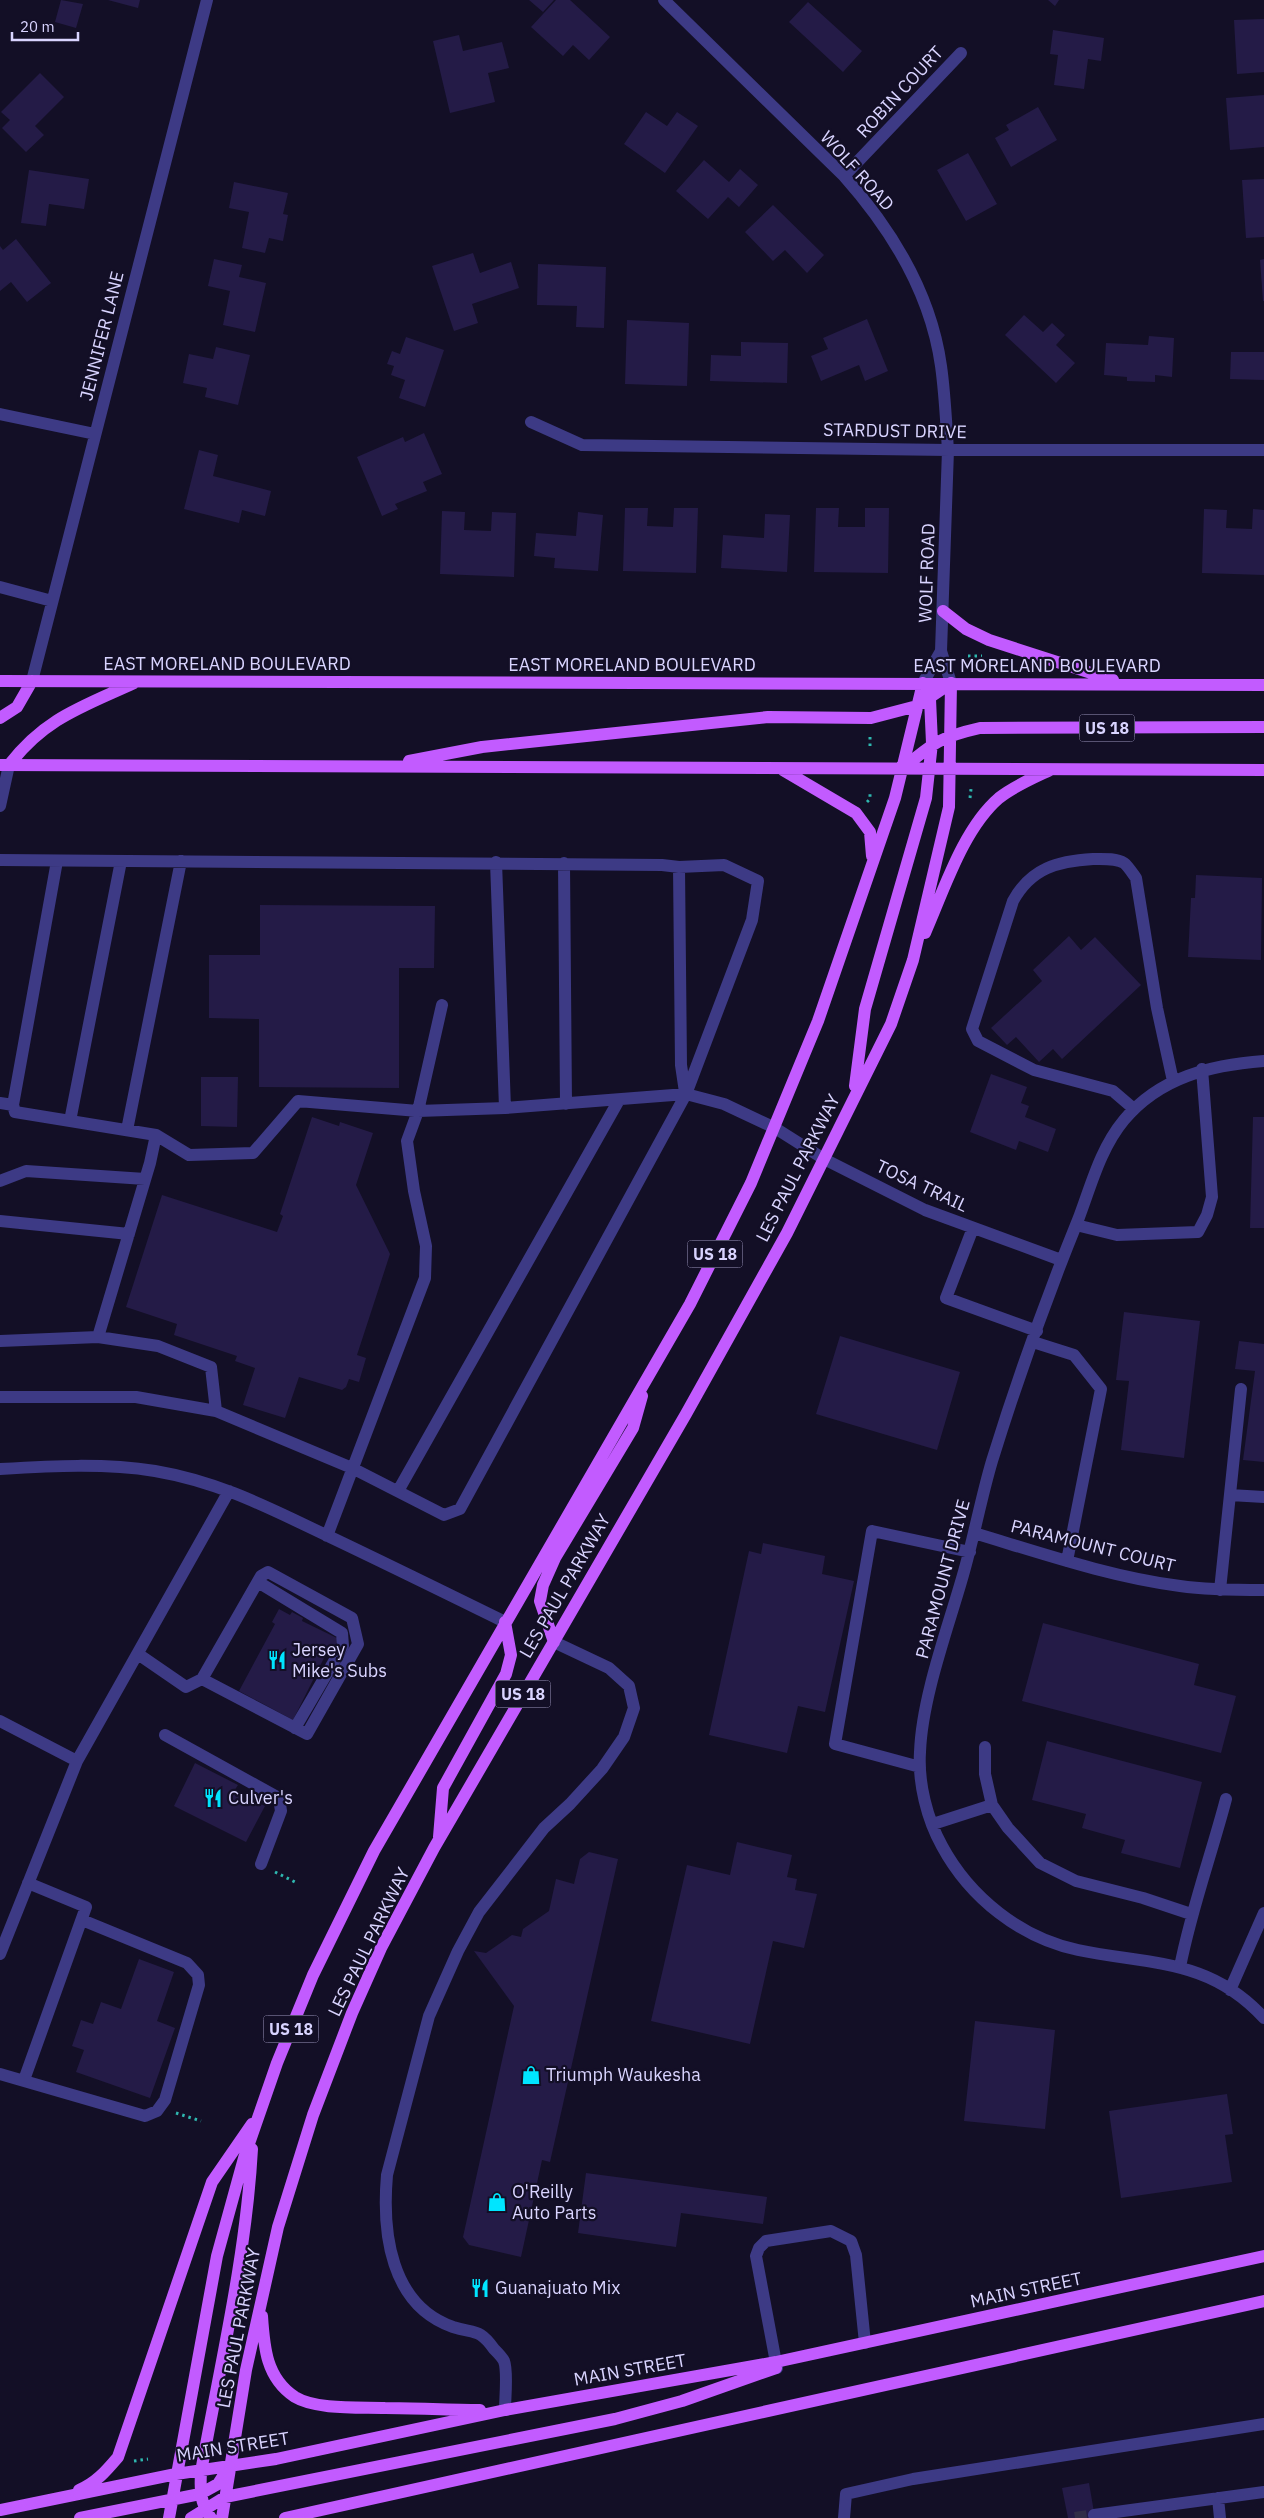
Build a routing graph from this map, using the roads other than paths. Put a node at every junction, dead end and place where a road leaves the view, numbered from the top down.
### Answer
1 (207, 0) edge
2 (664, 0) edge
3 (961, 53) dead end
4 (844, 176) junction
5 (0, 414) edge
6 (531, 422) dead end
7 (95, 434) junction
8 (948, 450) junction
9 (1264, 450) edge
10 (0, 587) edge
11 (52, 601) junction
12 (943, 611) junction
13 (941, 650) junction
14 (0, 681) edge
15 (32, 681) junction
16 (139, 681) junction
17 (923, 683) junction
18 (951, 683) junction
19 (1125, 684) junction
20 (1264, 686) edge
21 (930, 699) junction
22 (917, 706) junction
23 (0, 718) edge
24 (1264, 727) edge
25 (950, 735) junction
26 (932, 743) junction
27 (5, 765) edge
28 (384, 765) junction
29 (1054, 768) junction
30 (781, 769) junction
31 (902, 769) junction
32 (930, 769) junction
33 (950, 769) junction
34 (1264, 770) edge
35 (0, 806) edge
36 (0, 860) edge
37 (57, 861) junction
38 (121, 861) junction
39 (181, 861) junction
40 (872, 861) junction
41 (496, 862) junction
42 (564, 864) junction
43 (679, 867) junction
44 (913, 960) junction
45 (442, 1005) dead end
46 (1264, 1061) edge
47 (1202, 1069) junction
48 (1173, 1081) junction
49 (686, 1094) junction
50 (854, 1096) junction
51 (619, 1100) junction
52 (6, 1104) edge
53 (566, 1104) junction
54 (504, 1108) junction
55 (1134, 1110) junction
56 (418, 1112) junction
57 (70, 1121) junction
58 (775, 1128) junction
59 (128, 1130) junction
60 (156, 1135) junction
61 (824, 1159) junction
62 (145, 1179) junction
63 (0, 1181) edge
64 (0, 1221) edge
65 (1076, 1225) junction
66 (973, 1228) junction
67 (129, 1234) junction
68 (1061, 1260) junction
69 (1035, 1336) junction
70 (98, 1337) junction
71 (0, 1341) edge
72 (646, 1379) junction
73 (1241, 1389) dead end
74 (0, 1397) edge
75 (216, 1411) junction
76 (352, 1468) junction
77 (0, 1469) edge
78 (229, 1491) junction
79 (398, 1492) junction
80 (1230, 1495) junction
81 (1264, 1497) edge
82 (974, 1533) junction
83 (327, 1536) junction
84 (970, 1552) junction
85 (1067, 1561) junction
86 (260, 1579) junction
87 (1220, 1590) junction
88 (1264, 1590) edge
89 (505, 1622) junction
90 (554, 1642) junction
91 (138, 1654) junction
92 (202, 1679) junction
93 (0, 1721) edge
94 (295, 1728) junction
95 (165, 1735) dead end
96 (985, 1747) dead end
97 (77, 1762) junction
98 (920, 1766) junction
99 (1226, 1800) dead end
100 (992, 1805) junction
101 (933, 1824) junction
102 (439, 1841) junction
103 (261, 1864) dead end
104 (28, 1883) junction
105 (1191, 1914) junction
106 (1264, 1914) edge
107 (82, 1920) junction
108 (0, 1954) edge
109 (1180, 1967) junction
110 (1230, 1990) junction
111 (1264, 2018) edge
112 (0, 2074) edge
113 (24, 2080) junction
114 (259, 2114) junction
115 (253, 2132) junction
116 (1264, 2256) edge
117 (261, 2297) junction
118 (1264, 2301) edge
119 (864, 2343) junction
120 (776, 2365) junction
121 (505, 2410) junction
122 (1264, 2424) edge
123 (230, 2466) junction
124 (201, 2472) junction
125 (176, 2474) junction
126 (1264, 2492) edge
127 (200, 2494) junction
128 (64, 2497) junction
129 (225, 2497) junction
130 (1218, 2498) junction
131 (172, 2501) junction
132 (0, 2510) edge
133 (208, 2513) edge
134 (1094, 2515) dead end
135 (302, 2516) edge
136 (80, 2518) edge
137 (169, 2518) edge
138 (191, 2518) edge
139 (222, 2518) edge
140 (285, 2518) edge
141 (844, 2518) edge
142 (1220, 2518) edge

1 - 7 street, JENNIFER LANE
2 - 4 street, WOLF ROAD
3 - 4 street, ROBIN COURT
4 - 8 street, WOLF ROAD
5 - 7 street
6 - 8 street, STARDUST DRIVE
7 - 11 street, JENNIFER LANE
8 - 9 street, STARDUST DRIVE
8 - 12 street, WOLF ROAD
10 - 11 street
11 - 15 street, JENNIFER LANE
12 - 13 street, WOLF ROAD
12 - 19 main road
13 - 17 street, WOLF ROAD
13 - 18 street, WOLF ROAD
14 - 15 main road, EAST MORELAND BOULEVARD
15 - 16 main road, EAST MORELAND BOULEVARD
15 - 23 main road
16 - 17 main road, EAST MORELAND BOULEVARD
16 - 27 main road
17 - 18 main road, EAST MORELAND BOULEVARD
17 - 21 main road
17 - 22 main road, LES PAUL PARKWAY / US 18
18 - 19 main road, EAST MORELAND BOULEVARD
18 - 21 main road
18 - 25 main road, LES PAUL PARKWAY
19 - 20 main road, EAST MORELAND BOULEVARD
21 - 22 main road
21 - 26 main road
22 - 28 main road
22 - 31 main road, LES PAUL PARKWAY / US 18
24 - 25 main road, US 18
25 - 26 main road, US 18
25 - 33 main road, LES PAUL PARKWAY
26 - 31 main road, US 18
26 - 32 main road
27 - 28 main road
27 - 35 street
28 - 30 main road
29 - 33 main road, US 18
29 - 34 main road, US 18
29 - 44 main road, US 18
30 - 31 main road
30 - 40 main road
31 - 32 main road, US 18
31 - 40 main road, LES PAUL PARKWAY / US 18
32 - 33 main road, US 18
32 - 50 main road
33 - 44 main road, LES PAUL PARKWAY
36 - 37 street
37 - 38 street
37 - 52 street
38 - 39 street
38 - 57 street
39 - 41 street
39 - 59 street
40 - 58 main road, LES PAUL PARKWAY / US 18
41 - 42 street
41 - 54 street
42 - 43 street
42 - 53 street
43 - 49 street
43 - 49 street
44 - 50 main road, LES PAUL PARKWAY / US 18
45 - 56 street
46 - 47 street, PARAMOUNT DRIVE
47 - 48 street, PARAMOUNT DRIVE
47 - 65 street
48 - 55 street, PARAMOUNT DRIVE
48 - 55 street
49 - 51 street, TOSA TRAIL
49 - 58 street, TOSA TRAIL
49 - 79 street
50 - 61 main road, LES PAUL PARKWAY / US 18
51 - 53 street, TOSA TRAIL
51 - 79 street
52 - 57 street
53 - 54 street, TOSA TRAIL
54 - 56 street, TOSA TRAIL
55 - 65 street, PARAMOUNT DRIVE
56 - 60 street, TOSA TRAIL
56 - 76 street
57 - 59 street
58 - 61 street, TOSA TRAIL
58 - 72 main road, LES PAUL PARKWAY / US 18
59 - 60 street
60 - 62 street
61 - 66 street, TOSA TRAIL
61 - 90 main road, LES PAUL PARKWAY / US 18
62 - 63 street
62 - 67 street
64 - 67 street
65 - 68 street, PARAMOUNT DRIVE
66 - 68 street, TOSA TRAIL
66 - 69 street
67 - 70 street
68 - 69 street, PARAMOUNT DRIVE
69 - 82 street, PARAMOUNT DRIVE
69 - 85 street
70 - 71 street
70 - 75 street
72 - 89 main road, LES PAUL PARKWAY / US 18
72 - 90 main road
73 - 80 street
74 - 75 street
75 - 76 street
76 - 79 street
76 - 83 street
77 - 78 street
78 - 83 street
78 - 91 street
80 - 81 street
80 - 87 street
82 - 84 street, PARAMOUNT DRIVE
82 - 85 street, PARAMOUNT COURT
83 - 89 street
84 - 98 street, PARAMOUNT DRIVE
84 - 98 street
85 - 87 street, PARAMOUNT COURT
86 - 92 street
86 - 94 street
86 - 94 street
87 - 88 street, PARAMOUNT COURT
89 - 102 main road
89 - 114 main road, LES PAUL PARKWAY / US 18
90 - 102 main road, LES PAUL PARKWAY / US 18
90 - 121 street
91 - 92 street
91 - 97 street
92 - 94 street
93 - 97 street
95 - 103 street
96 - 100 street
97 - 104 street
98 - 101 street, PARAMOUNT DRIVE
99 - 105 street
100 - 101 street
100 - 105 street
101 - 109 street, PARAMOUNT DRIVE
102 - 117 main road, LES PAUL PARKWAY / US 18
104 - 107 street
104 - 108 street
105 - 109 street
106 - 110 street
107 - 113 street
107 - 113 street
109 - 110 street, PARAMOUNT DRIVE
110 - 111 street, PARAMOUNT DRIVE
112 - 113 street
114 - 115 main road, LES PAUL PARKWAY / US 18
114 - 128 main road
115 - 124 main road
115 - 125 main road, LES PAUL PARKWAY / US 18
116 - 119 main road, MAIN STREET
117 - 121 main road
117 - 123 main road, LES PAUL PARKWAY / US 18
118 - 135 main road
119 - 120 main road, MAIN STREET
119 - 120 street
120 - 121 main road, MAIN STREET
120 - 129 main road
121 - 123 main road, MAIN STREET
122 - 141 street
123 - 124 main road, MAIN STREET
123 - 127 main road
123 - 129 main road, LES PAUL PARKWAY / US 18
124 - 125 main road, MAIN STREET
124 - 127 main road
125 - 128 main road, MAIN STREET
125 - 131 main road, LES PAUL PARKWAY / US 18
126 - 130 street
127 - 131 main road
127 - 133 main road
128 - 132 main road, MAIN STREET
129 - 133 main road
129 - 139 main road, LES PAUL PARKWAY / US 18
130 - 134 street
130 - 142 street
131 - 136 main road
131 - 137 main road, LES PAUL PARKWAY / US 18
133 - 138 main road
135 - 140 main road

